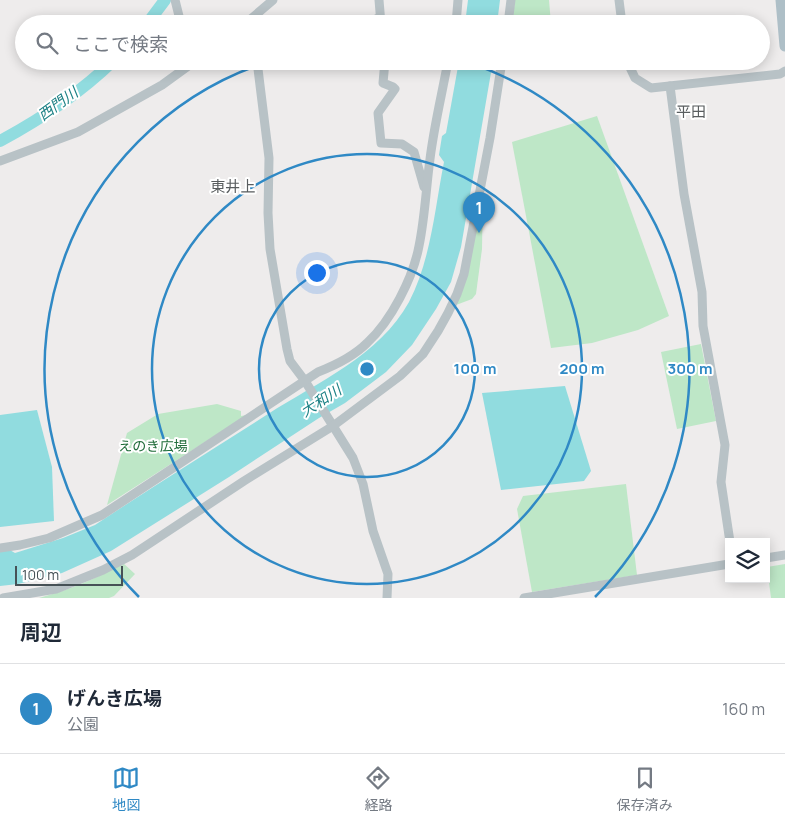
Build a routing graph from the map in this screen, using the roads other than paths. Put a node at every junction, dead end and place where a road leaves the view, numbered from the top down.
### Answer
1 (273, 0) edge
2 (379, 0) edge
3 (458, 0) edge
4 (511, 0) edge
5 (619, 0) edge
6 (780, 0) edge
7 (176, 1) edge
8 (179, 15) edge
9 (257, 15) edge
10 (380, 15) edge
11 (457, 15) edge
12 (509, 15) edge
13 (621, 15) edge
14 (785, 46) edge
15 (182, 70) edge
16 (259, 70) edge
17 (384, 70) edge
18 (446, 70) edge
19 (501, 70) edge
20 (631, 70) edge
21 (785, 70) edge
22 (670, 86) junction
23 (0, 161) edge
24 (426, 194) junction
25 (306, 383) junction
26 (332, 424) junction
27 (729, 538) edge
28 (0, 548) edge
29 (785, 555) edge
30 (770, 557) edge
31 (725, 565) edge
32 (3, 598) edge
33 (387, 598) edge
34 (524, 598) edge

1 - 9 street
2 - 10 street
3 - 11 street
4 - 12 street
5 - 13 street
6 - 14 main road
7 - 8 street
15 - 23 street
16 - 25 street
17 - 24 street
18 - 24 street
19 - 26 street
20 - 22 street
21 - 22 street
22 - 27 street
24 - 25 street
25 - 26 street
25 - 28 street
26 - 32 street
26 - 33 street
29 - 30 street
31 - 34 street

